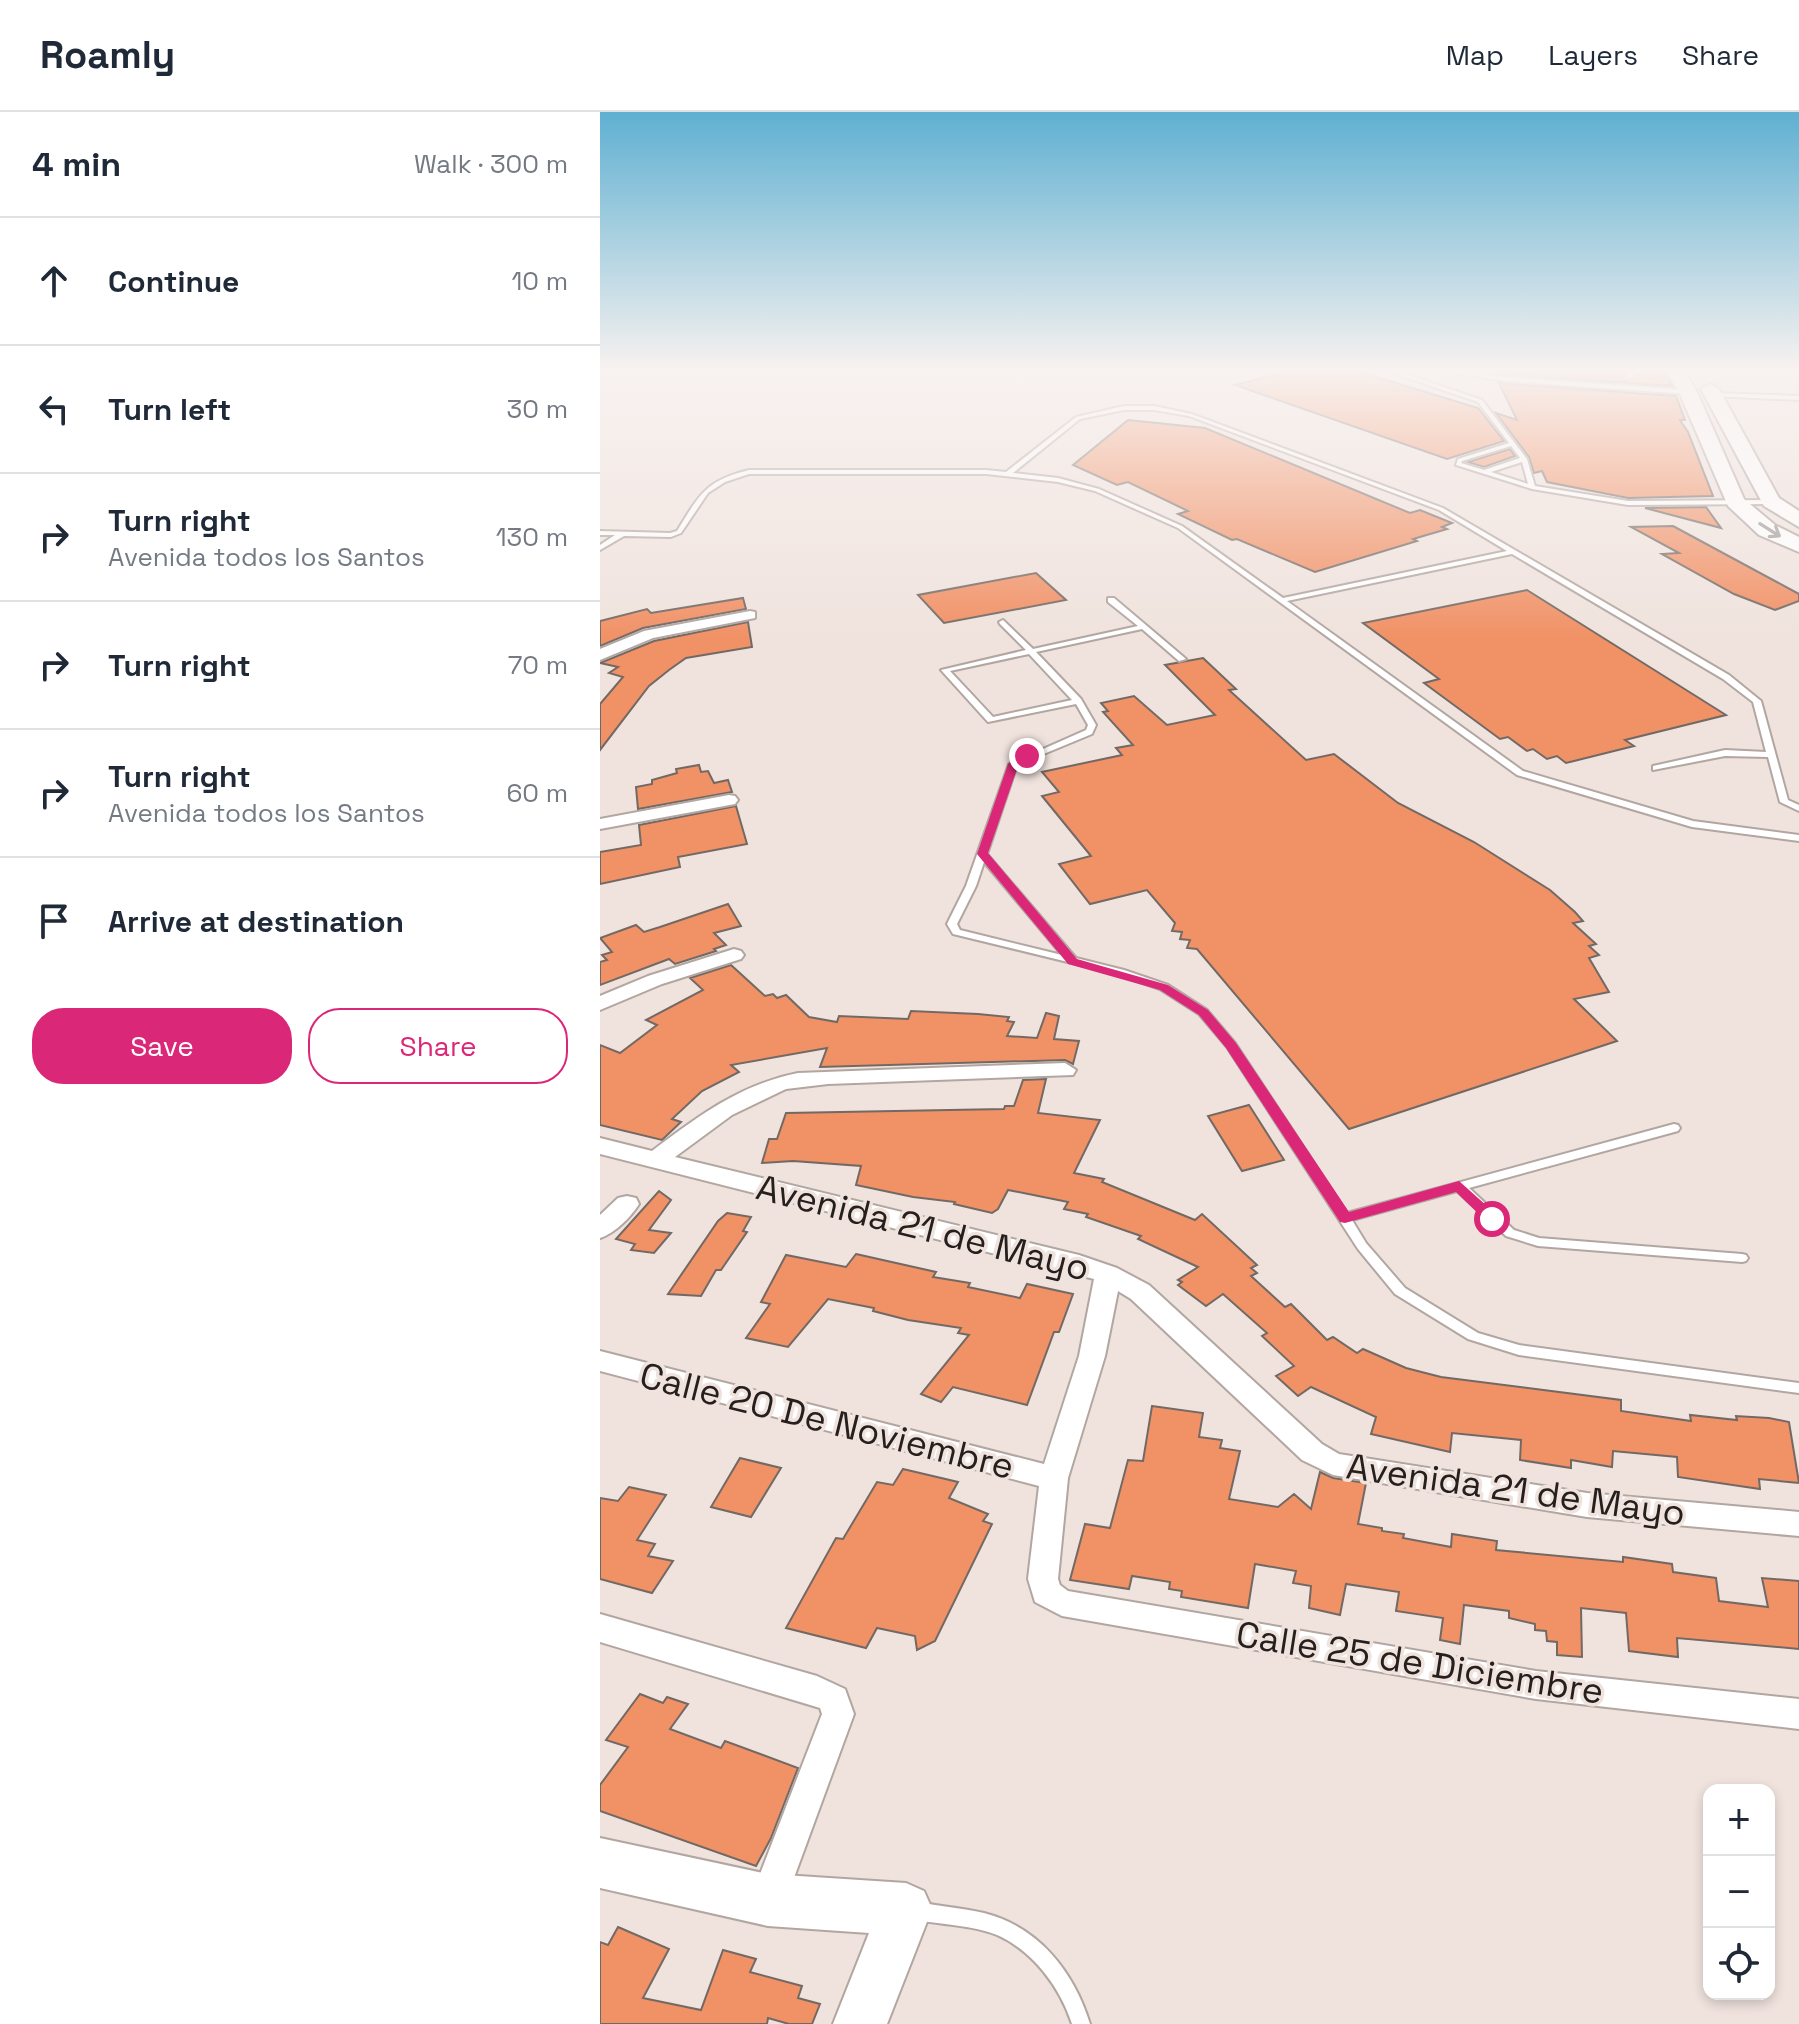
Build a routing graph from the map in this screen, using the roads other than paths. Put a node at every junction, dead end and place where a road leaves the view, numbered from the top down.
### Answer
1 (1026, 459) edge
2 (1311, 459) edge
3 (1466, 459) edge
4 (1524, 459) joint
5 (1717, 459) edge
6 (1748, 459) edge
7 (1484, 472) junction
8 (1008, 474) junction
9 (1532, 487) junction
10 (1735, 502) junction
11 (1771, 502) junction
12 (1799, 521) edge
13 (600, 533) edge
14 (622, 534) junction
15 (1799, 545) edge
16 (600, 548) edge
17 (1514, 551) junction
18 (1111, 600) dead end
19 (1284, 600) junction
20 (750, 615) dead end
21 (1003, 622) dead end
22 (1143, 627) junction
23 (1031, 651) junction
24 (600, 655) edge
25 (1182, 659) dead end
26 (1078, 701) junction
27 (1772, 755) junction
28 (1656, 768) dead end
29 (729, 800) dead end
30 (1799, 808) edge
31 (600, 824) edge
32 (1799, 838) edge
33 (982, 854) junction
34 (734, 955) dead end
35 (1073, 961) junction
36 (600, 1004) edge
37 (1065, 1070) dead end
38 (1674, 1128) dead end
39 (600, 1146) edge
40 (656, 1160) junction
41 (1459, 1186) junction
42 (627, 1204) dead end
43 (1345, 1218) junction
44 (600, 1229) edge
45 (1742, 1258) dead end
46 (1108, 1274) junction
47 (600, 1361) edge
48 (1799, 1388) edge
49 (1054, 1478) junction
50 (1799, 1524) edge
51 (600, 1628) edge
52 (1799, 1714) edge
53 (600, 1863) edge
54 (768, 1900) junction
55 (906, 1909) junction
56 (860, 2024) edge
57 (1081, 2024) edge

1 - 8 lane
2 - 17 lane
3 - 7 lane
4 - 7 lane
4 - 9 lane
5 - 10 main road
6 - 11 main road
7 - 9 lane
8 - 14 lane
8 - 19 lane
9 - 10 lane
10 - 11 lane
10 -> 15 main road
11 - 12 main road
13 - 14 lane
14 - 16 lane
17 - 19 lane
17 - 27 lane
18 - 22 lane
19 - 32 lane
20 - 24 street
21 - 23 lane
22 - 23 lane
22 - 25 lane
23 - 26 lane
23 - 26 lane
26 - 33 lane
27 - 28 lane
27 - 30 lane
29 - 31 street
33 - 35 lane
33 - 35 lane
34 - 36 street
35 - 43 lane
37 - 40 street
38 - 41 lane
39 - 40 street, Avenida 21 de Mayo
40 - 46 street, Avenida 21 de Mayo
41 - 43 lane
41 - 45 lane
42 - 44 street
43 - 48 lane
46 - 49 street
46 - 50 street, Avenida 21 de Mayo
47 - 49 street, Calle 20 De Noviembre
49 - 52 street, Calle 25 de Diciembre
51 - 54 street
53 - 54 street
54 - 55 street
55 - 56 street
55 - 57 lane

